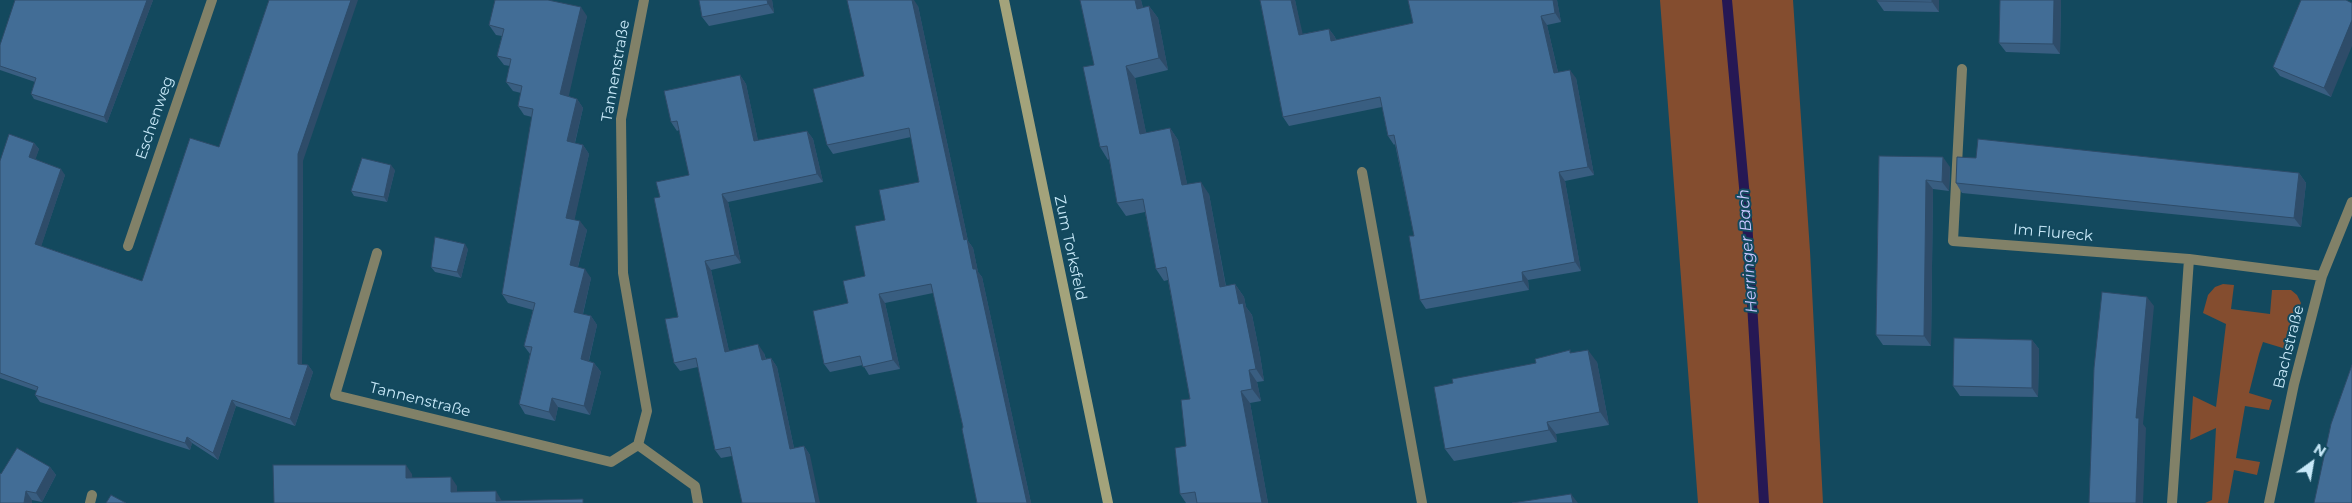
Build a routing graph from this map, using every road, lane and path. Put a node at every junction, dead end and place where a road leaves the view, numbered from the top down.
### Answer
1 (212, 0) edge
2 (644, 0) edge
3 (1004, 0) edge
4 (1962, 68) dead end
5 (1362, 172) dead end
6 (2352, 202) edge
7 (128, 246) dead end
8 (377, 252) dead end
9 (2189, 259) junction
10 (2322, 276) junction
11 (638, 444) junction
12 (698, 503) edge
13 (1108, 503) edge
14 (1422, 503) edge
15 (2172, 503) edge
16 (2269, 503) edge

1 - 7 street, Eschenweg
2 - 11 street, Tannenstraße
3 - 13 main road, Zum Torksfeld
4 - 9 street, Im Flureck
5 - 14 street
6 - 10 street, Bachstraße
8 - 11 street, Tannenstraße
9 - 10 street, Im Flureck
9 - 15 street
10 - 16 street, Bachstraße
11 - 12 street

